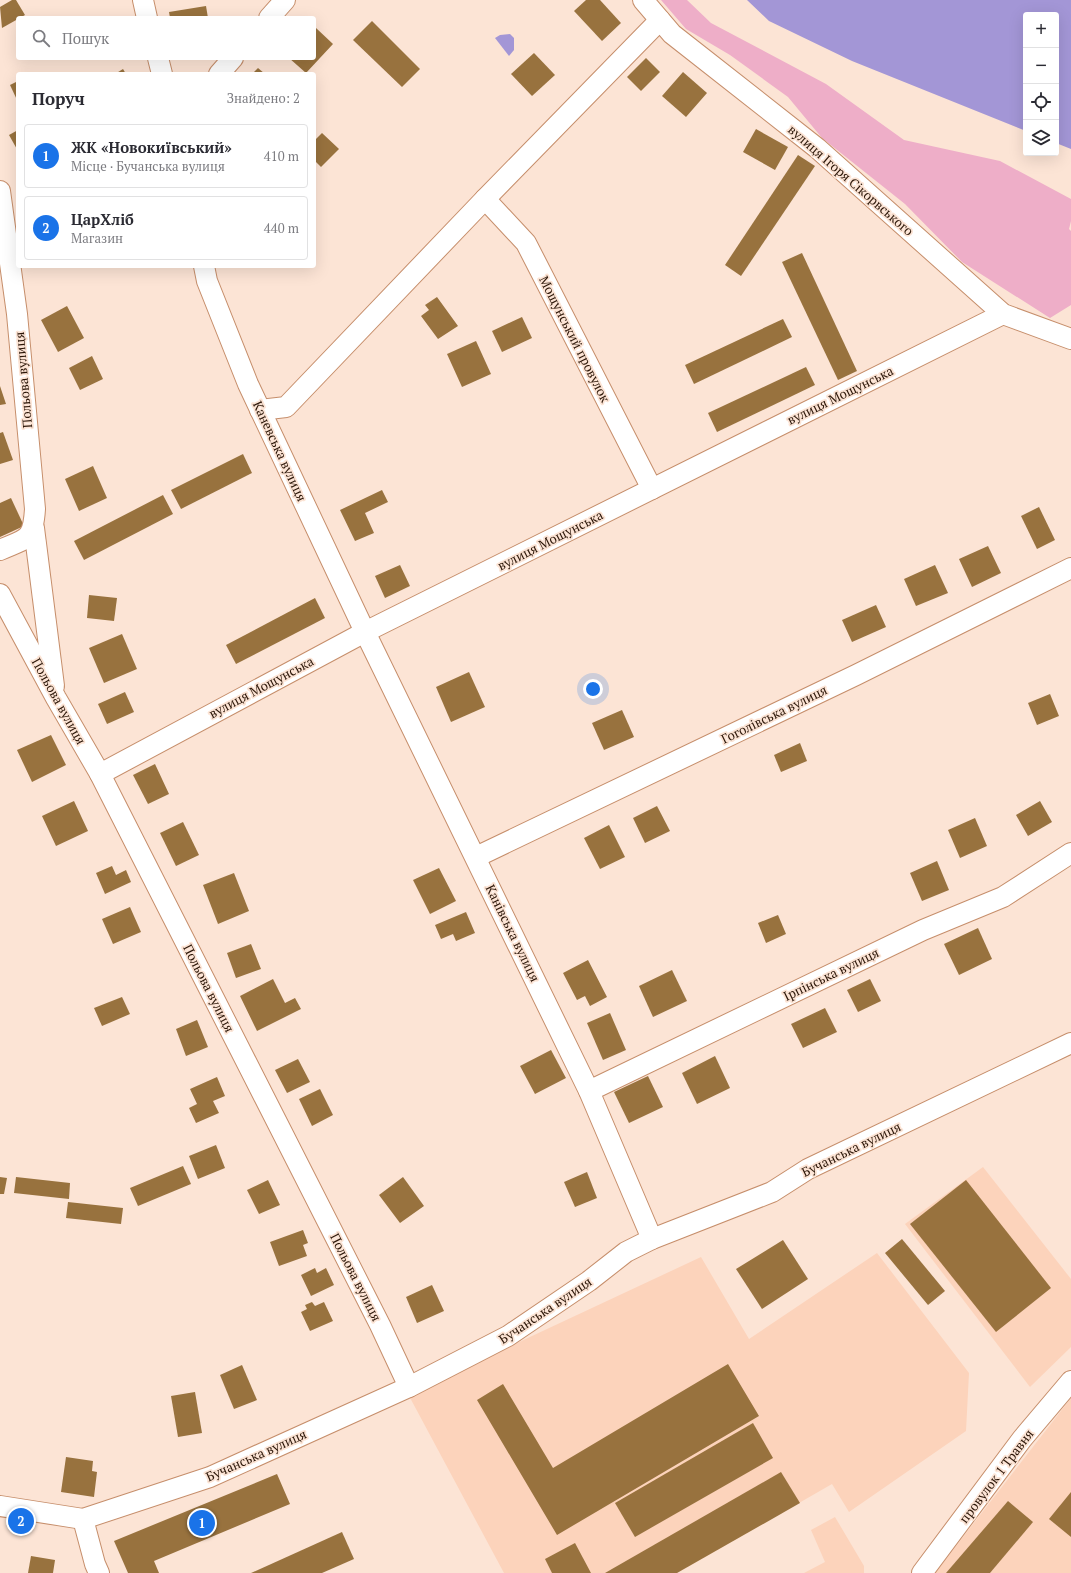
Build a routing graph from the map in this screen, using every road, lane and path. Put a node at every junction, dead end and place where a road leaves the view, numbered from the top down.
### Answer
1 (143, 0) edge
2 (285, 0) edge
3 (643, 0) edge
4 (147, 16) edge
5 (271, 16) edge
6 (660, 20) junction
7 (158, 60) edge
8 (231, 60) edge
9 (162, 72) edge
10 (221, 72) edge
11 (0, 192) edge
12 (485, 199) junction
13 (204, 268) edge
14 (1003, 314) junction
15 (1071, 339) edge
16 (260, 410) junction
17 (652, 489) junction
18 (34, 528) junction
19 (0, 550) edge
20 (1071, 568) edge
21 (0, 594) edge
22 (365, 632) junction
23 (56, 698) junction
24 (100, 774) junction
25 (1071, 853) edge
26 (476, 856) junction
27 (1071, 1043) edge
28 (589, 1091) junction
29 (652, 1239) junction
30 (1071, 1381) edge
31 (409, 1387) junction
32 (0, 1506) edge
33 (83, 1519) junction
34 (99, 1573) edge
35 (922, 1573) edge

1 - 4 street
2 - 5 street
3 - 6 street, вулиця Ігоря Сікорвського
6 - 12 street
6 - 14 street, вулиця Ігоря Сікорвського
7 - 9 street
8 - 10 street
11 - 18 street, Польова вулиця
12 - 16 street
12 - 17 street, Мощунський провулок
13 - 16 street, Каневська вулиця
14 - 15 street, вулиця Ігоря Сікорвського
14 - 17 street, вулиця Мощунська
16 - 22 street, Каневська вулиця
17 - 22 street, вулиця Мощунська
18 - 19 street
18 - 23 street, Польова вулиця
20 - 26 street, Гоголівська вулиця
21 - 23 street, Польова вулиця
22 - 24 street, вулиця Мощунська
22 - 26 street, Канівська вулиця
23 - 24 street, Польова вулиця
24 - 31 street, Польова вулиця
25 - 28 street, Ірпінська вулиця
26 - 28 street, Канівська вулиця
27 - 29 street, Бучанська вулиця
28 - 29 street, Канівська вулиця
29 - 31 street, Бучанська вулиця
30 - 35 street, провулок 1 Травня
31 - 33 street, Бучанська вулиця
32 - 33 street, Бучанська вулиця
33 - 34 street

